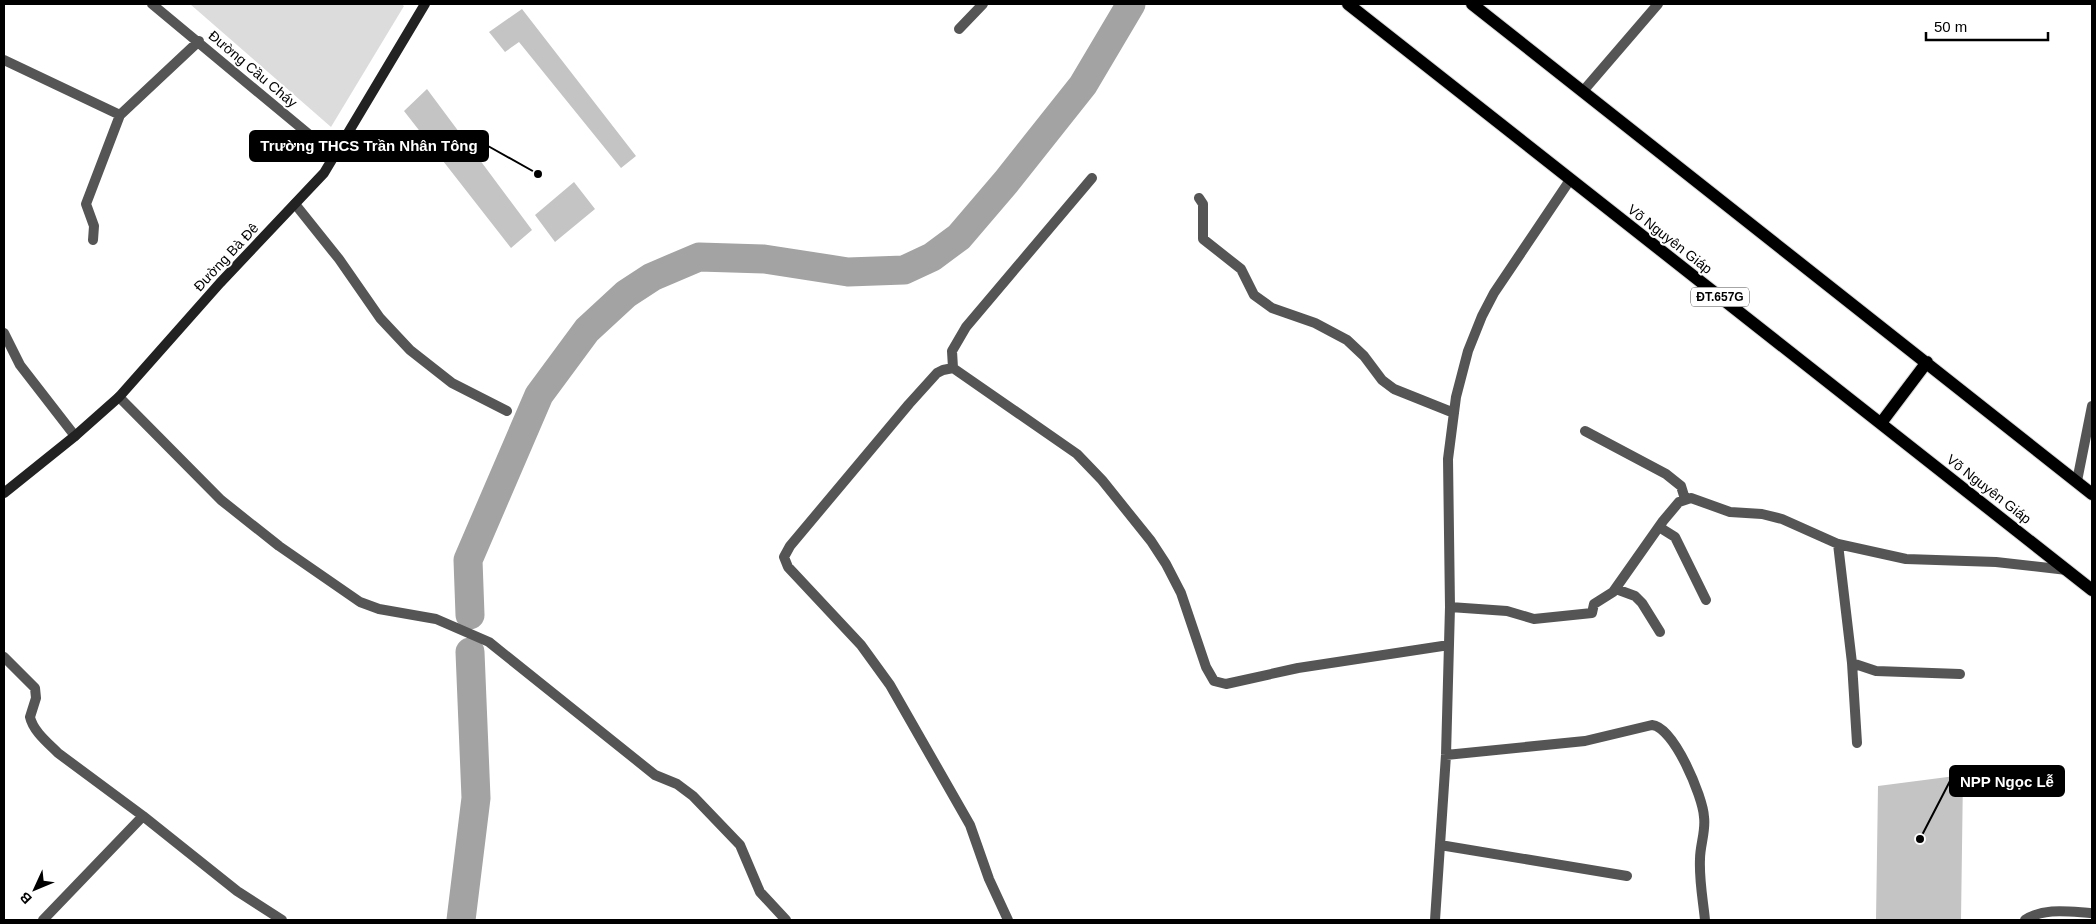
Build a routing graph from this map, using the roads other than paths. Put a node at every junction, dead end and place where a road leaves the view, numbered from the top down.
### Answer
1 (152, 4) edge
2 (984, 4) edge
3 (1348, 4) edge
4 (1472, 4) edge
5 (1658, 4) edge
6 (420, 6) edge
7 (959, 29) dead end
8 (199, 41) junction
9 (4, 60) edge
10 (1584, 90) junction
11 (120, 115) junction
12 (335, 156) junction
13 (1092, 178) dead end
14 (1570, 180) junction
15 (1200, 198) dead end
16 (295, 204) junction
17 (93, 240) dead end
18 (4, 333) edge
19 (1926, 362) junction
20 (953, 368) junction
21 (118, 398) junction
22 (2092, 406) edge
23 (507, 411) dead end
24 (1454, 413) junction
25 (1881, 423) junction
26 (1585, 431) dead end
27 (76, 436) junction
28 (2076, 481) junction
29 (4, 493) edge
30 (2092, 494) edge
31 (1685, 499) junction
32 (1659, 527) junction
33 (1838, 544) junction
34 (2067, 570) junction
35 (1616, 589) junction
36 (2092, 590) edge
37 (1706, 600) dead end
38 (1450, 607) junction
39 (1660, 632) dead end
40 (1448, 645) junction
41 (4, 657) edge
42 (1852, 663) junction
43 (1960, 674) dead end
44 (1857, 743) dead end
45 (1446, 755) junction
46 (143, 816) junction
47 (1440, 846) junction
48 (1627, 876) dead end
49 (2092, 913) edge
50 (43, 920) edge
51 (282, 920) edge
52 (786, 920) edge
53 (1008, 920) edge
54 (1435, 920) edge
55 (1705, 920) edge
56 (2025, 920) edge

1 - 8 street, Đường Cầu Cháy
2 - 7 street
3 - 14 main road, Võ Nguyên Giáp / ĐT.657G
4 - 10 main road
5 - 10 street
6 - 12 street, Đường Bà Đê
8 - 11 street
8 - 12 street, Đường Cầu Cháy
9 - 11 street
10 - 19 main road
11 - 17 street
12 - 16 street, Đường Bà Đê
13 - 20 street
14 - 24 street
14 - 25 main road, Võ Nguyên Giáp / ĐT.657G
15 - 24 street
16 - 21 street, Đường Bà Đê
16 - 23 street
18 - 27 street
19 - 25 main road
19 - 28 main road
20 - 40 street
20 - 53 street
21 - 27 street, Đường Bà Đê
21 - 52 street
22 - 28 street
24 - 38 street
25 - 34 main road, Võ Nguyên Giáp / ĐT.657G
26 - 31 street
27 - 29 street, Đường Bà Đê
28 - 30 main road
31 - 32 street
31 - 33 street
32 - 35 street
32 - 37 street
33 - 34 street
33 - 42 street
34 - 36 main road, Võ Nguyên Giáp / ĐT.657G
35 - 38 street
35 - 39 street
38 - 40 street
40 - 45 street
41 - 46 street
42 - 43 street
42 - 44 street
45 - 47 street
45 - 55 street
46 - 50 street
46 - 51 street
47 - 48 street
47 - 54 street
49 - 56 street

